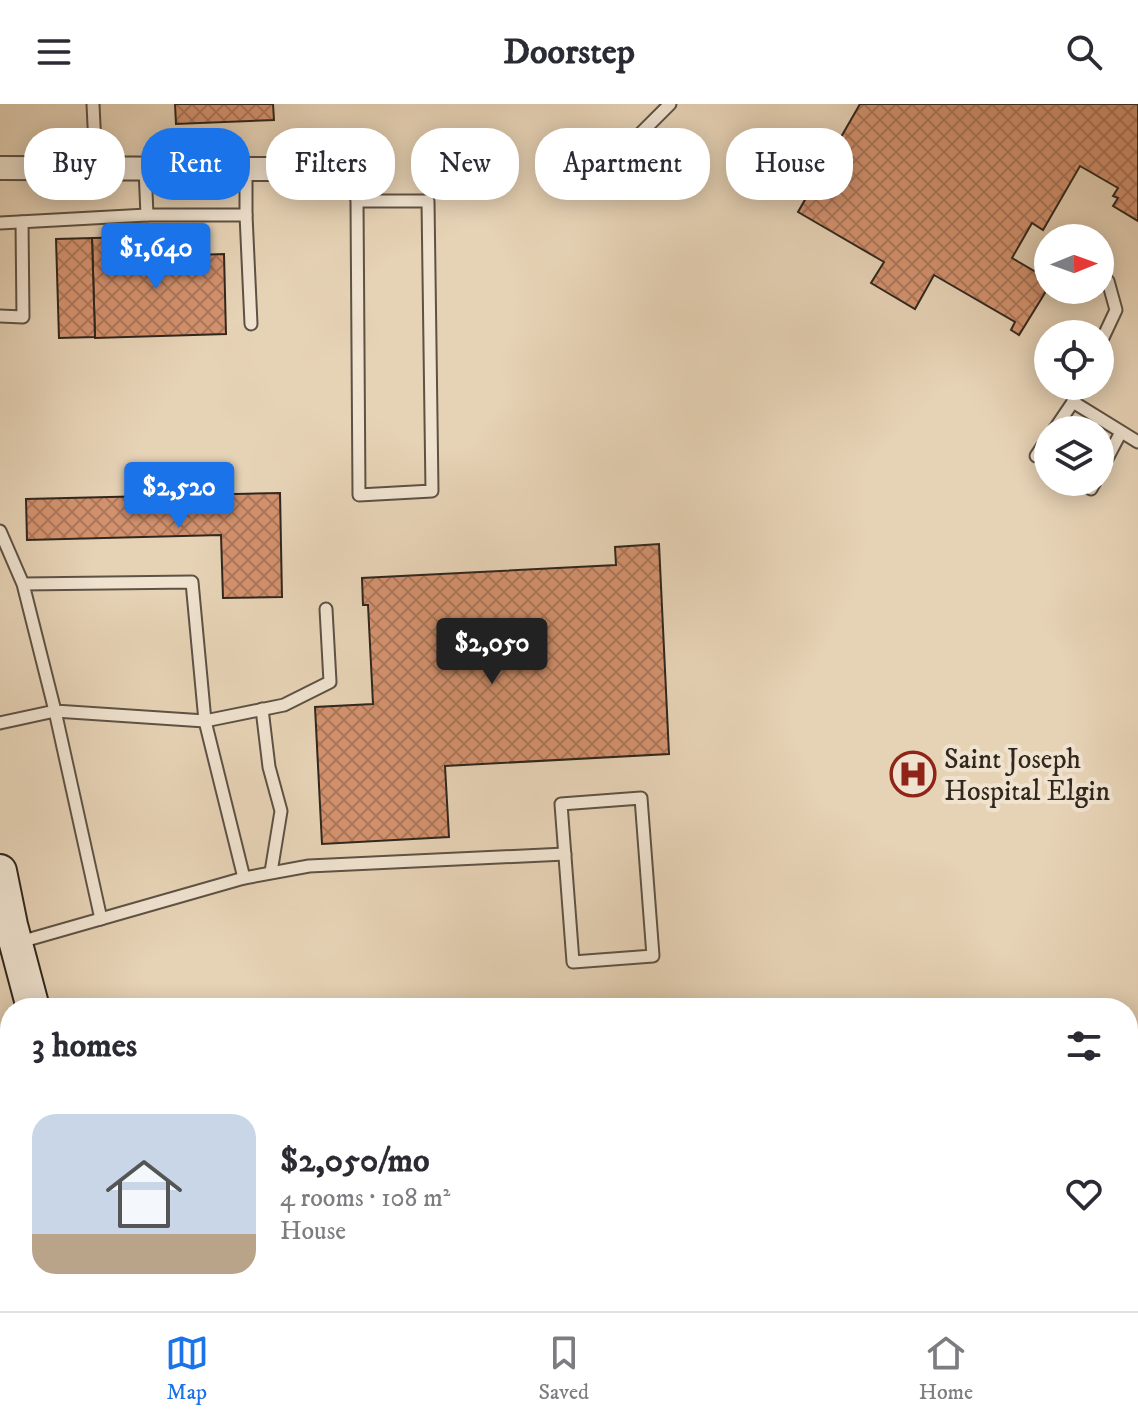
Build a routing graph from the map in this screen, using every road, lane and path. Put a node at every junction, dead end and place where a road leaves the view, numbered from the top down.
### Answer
1 (93, 104) edge
2 (670, 104) edge
3 (94, 128) edge
4 (646, 128) edge
5 (0, 168) edge
6 (24, 168) edge
7 (146, 200) edge
8 (246, 200) edge
9 (357, 201) joint
10 (147, 215) junction
11 (246, 215) junction
12 (22, 222) junction
13 (0, 223) edge
14 (0, 316) edge
15 (251, 324) dead end
16 (1073, 402) joint
17 (1064, 416) edge
18 (1121, 432) junction
19 (1138, 442) edge
20 (1114, 445) edge
21 (0, 531) edge
22 (23, 584) junction
23 (326, 609) dead end
24 (262, 709) junction
25 (55, 711) junction
26 (205, 721) junction
27 (0, 723) edge
28 (565, 854) junction
29 (0, 871) edge
30 (271, 872) junction
31 (244, 878) junction
32 (101, 919) junction
33 (9, 931) edge
34 (30, 998) edge

1 - 3 lane
2 - 4 lane
5 - 6 street
7 - 10 lane
8 - 11 lane
9 - 9 lane
10 - 11 lane
10 - 12 lane
11 - 15 lane
12 - 13 lane
12 - 14 lane
16 - 17 lane
16 - 18 lane
18 - 19 lane
18 - 20 lane
21 - 22 lane
22 - 25 lane
22 - 26 lane
23 - 24 lane
24 - 26 lane
24 - 30 lane
25 - 26 lane
25 - 27 lane
25 - 32 lane
26 - 31 lane
28 - 28 lane
28 - 30 lane
29 - 33 main road
30 - 31 lane
31 - 32 lane
32 - 33 lane
33 - 34 main road

